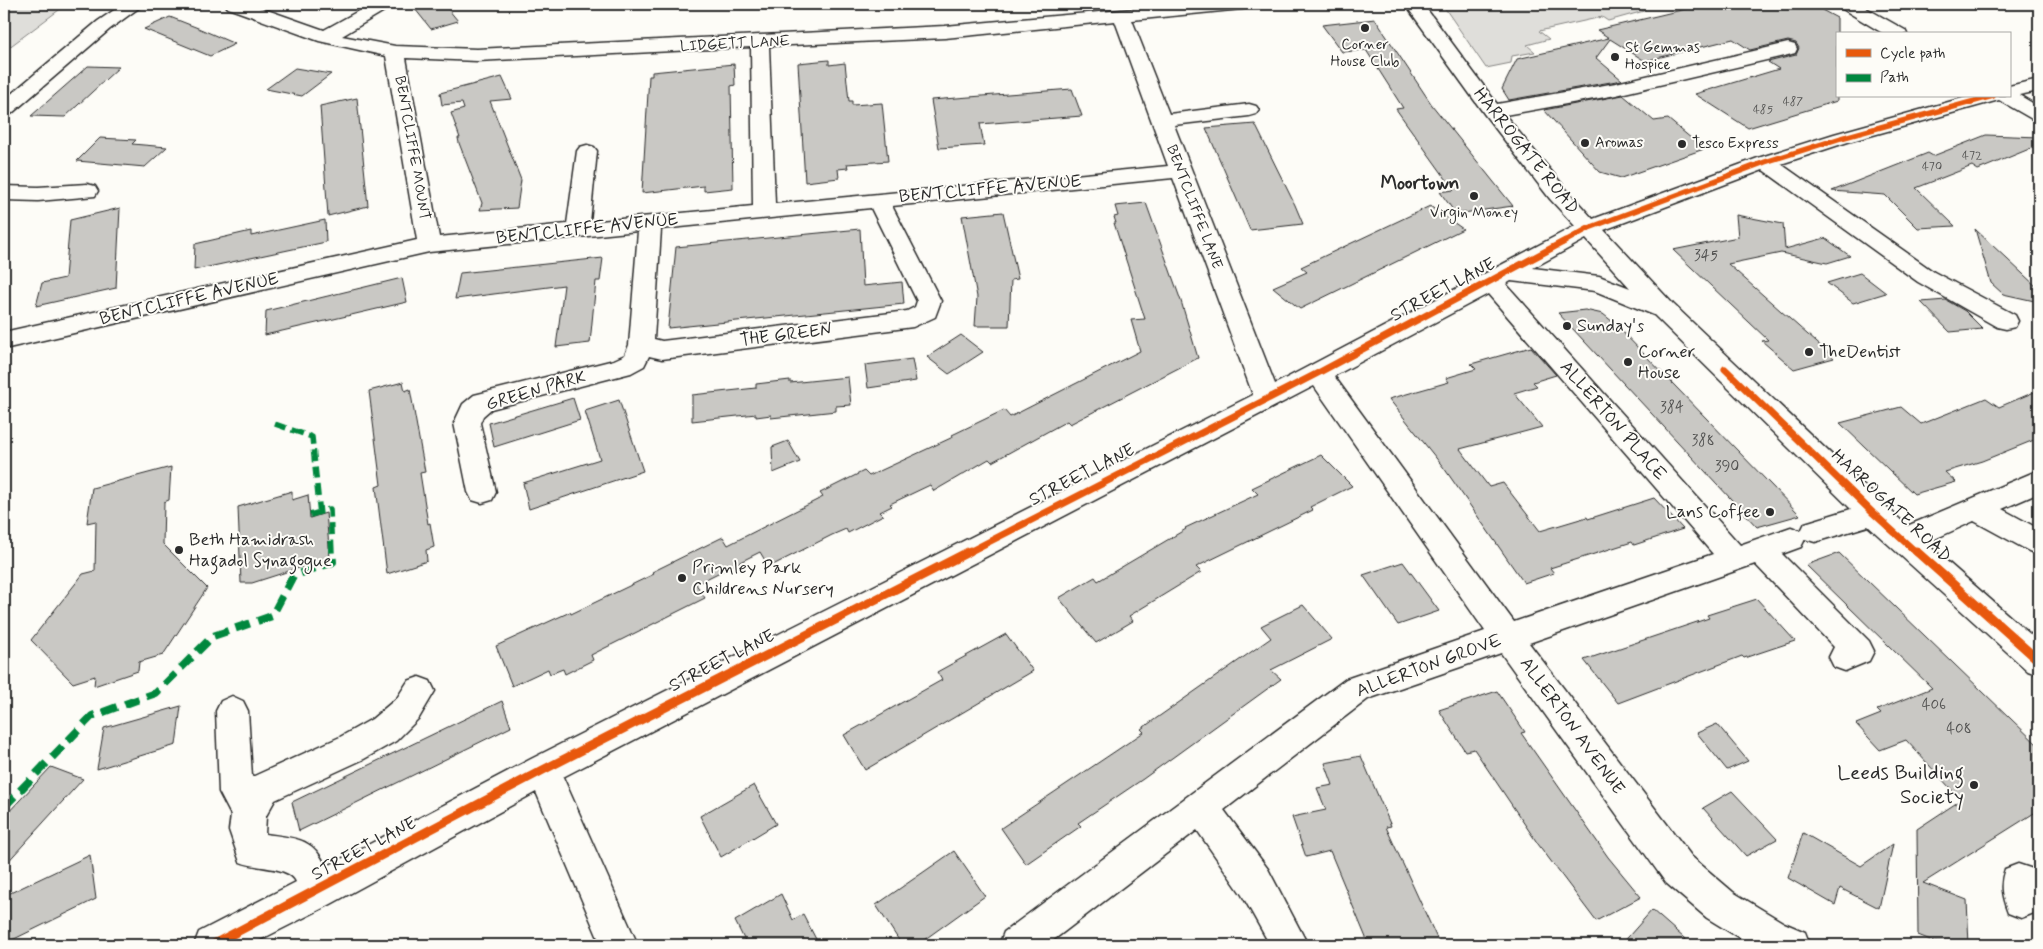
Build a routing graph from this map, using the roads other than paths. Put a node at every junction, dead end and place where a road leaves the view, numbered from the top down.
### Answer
1 (135, 4) edge
2 (234, 4) edge
3 (382, 4) edge
4 (1025, 4) edge
5 (1242, 4) edge
6 (1414, 4) edge
7 (1847, 4) edge
8 (1122, 16) junction
9 (1034, 24) junction
10 (1895, 32) edge
11 (326, 37) junction
12 (760, 43) junction
13 (1788, 49) dead end
14 (395, 52) junction
15 (2039, 85) edge
16 (2010, 92) edge
17 (1986, 98) edge
18 (2009, 98) edge
19 (4, 110) edge
20 (1249, 110) dead end
21 (1492, 111) junction
22 (2039, 115) edge
23 (1161, 121) junction
24 (587, 151) dead end
25 (1765, 162) junction
26 (1180, 171) junction
27 (87, 191) dead end
28 (4, 193) edge
29 (878, 200) junction
30 (764, 211) junction
31 (650, 224) junction
32 (1589, 228) junction
33 (578, 230) junction
34 (429, 245) junction
35 (1499, 278) junction
36 (1664, 310) junction
37 (2006, 321) dead end
38 (4, 341) edge
39 (641, 345) junction
40 (1318, 373) junction
41 (1267, 397) junction
42 (2039, 481) edge
43 (482, 492) dead end
44 (1976, 509) junction
45 (1873, 513) junction
46 (1904, 540) junction
47 (2039, 543) edge
48 (1748, 555) junction
49 (1507, 637) junction
50 (1845, 658) dead end
51 (2035, 658) edge
52 (420, 691) dead end
53 (232, 711) dead end
54 (543, 770) junction
55 (1201, 807) junction
56 (249, 812) junction
57 (318, 891) junction
58 (212, 945) edge
59 (620, 945) edge
60 (1017, 945) edge
61 (1290, 945) edge
62 (1792, 945) edge

1 - 19 street
2 - 11 street, LIDGETT LANE
3 - 11 street
4 - 9 street
5 - 8 street, LIDGETT LANE
6 - 21 street, HARROGATE ROAD
7 - 10 street
8 - 9 street, LIDGETT LANE
8 - 23 street, BENTCLIFFE LANE
9 - 12 street, LIDGETT LANE
11 - 14 street, LIDGETT LANE
12 - 14 street, LIDGETT LANE
12 - 30 street
13 - 21 street
14 - 34 street, BENTCLIFFE MOUNT
15 - 16 street
17 - 25 street, STREET LANE
18 - 22 street
20 - 23 street
21 - 32 street, HARROGATE ROAD
23 - 26 street, BENTCLIFFE LANE
24 - 33 street
25 - 32 street, STREET LANE
25 - 37 street
26 - 29 street, BENTCLIFFE AVENUE
26 - 41 street, BENTCLIFFE LANE
27 - 28 street
29 - 30 street, BENTCLIFFE AVENUE
29 - 39 street, THE GREEN
30 - 31 street, BENTCLIFFE AVENUE
31 - 33 street, BENTCLIFFE AVENUE
31 - 39 street
32 - 35 street, STREET LANE
32 - 36 street, HARROGATE ROAD
33 - 34 street, BENTCLIFFE AVENUE
34 - 38 street, BENTCLIFFE AVENUE
35 - 36 street
35 - 40 street, STREET LANE
35 - 48 street, ALLERTON PLACE
36 - 45 street, HARROGATE ROAD
39 - 43 street, GREEN PARK
40 - 41 street, STREET LANE
40 - 49 street, ALLERTON AVENUE
41 - 54 street, STREET LANE
42 - 44 street
44 - 46 street
44 - 47 street
45 - 46 street, HARROGATE ROAD
45 - 48 street, ALLERTON GROVE
46 - 51 street, HARROGATE ROAD
48 - 49 street, ALLERTON GROVE
48 - 50 street, ALLERTON PLACE
49 - 55 street, ALLERTON GROVE
49 - 62 street, ALLERTON AVENUE
52 - 56 street
53 - 56 street
54 - 57 street, STREET LANE
54 - 59 street
55 - 60 street, ALLERTON GROVE
55 - 61 street
56 - 57 street
57 - 58 street, STREET LANE

